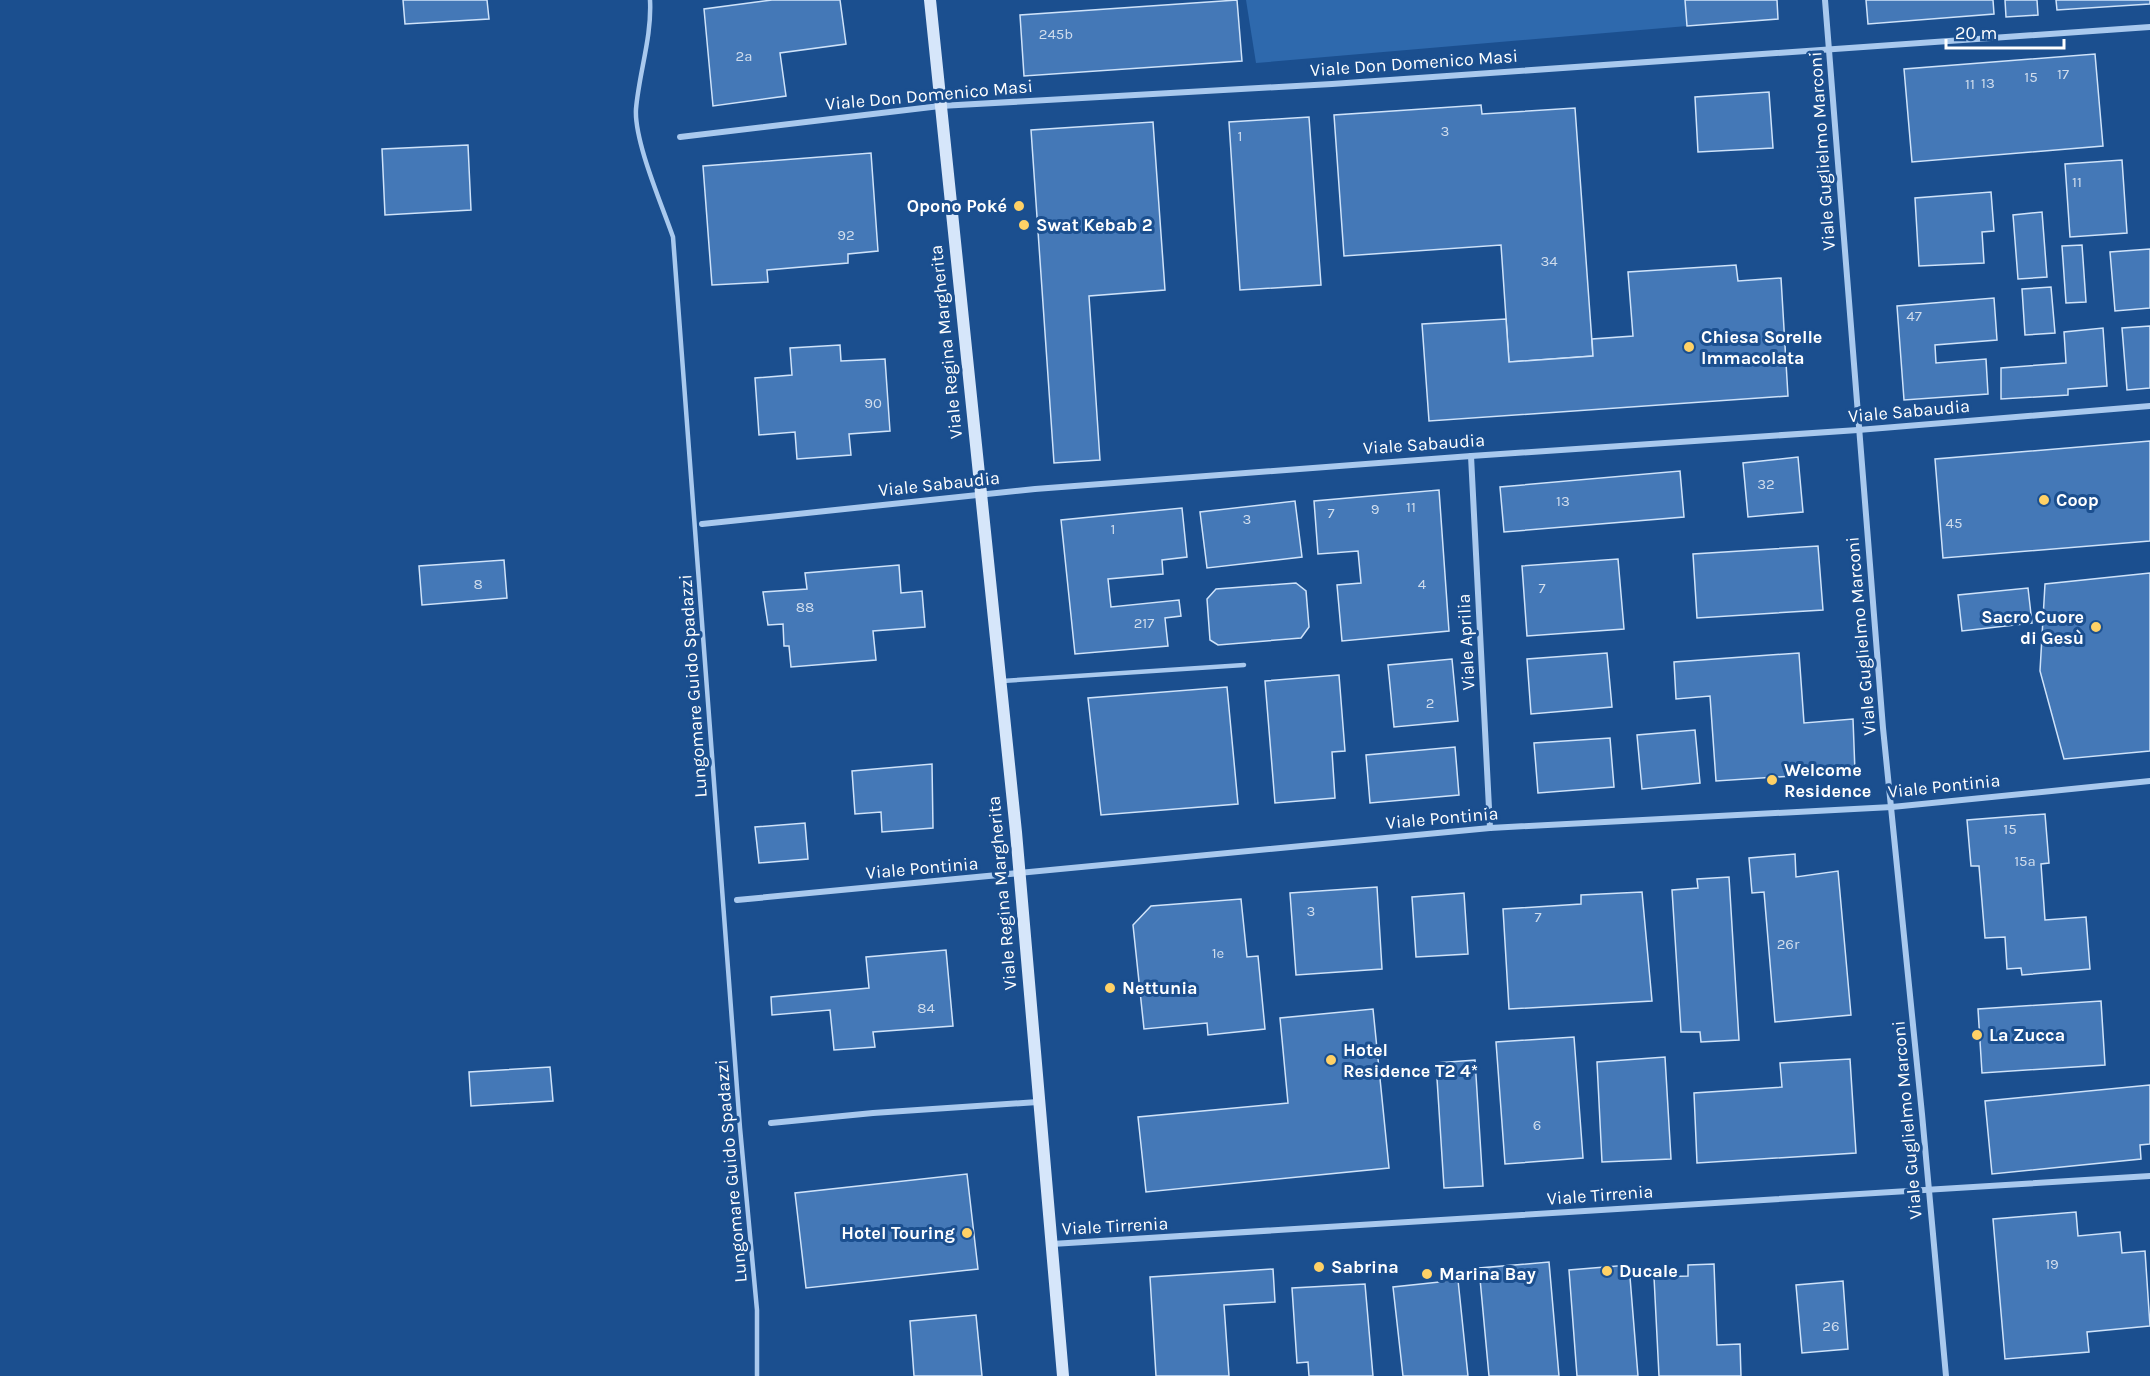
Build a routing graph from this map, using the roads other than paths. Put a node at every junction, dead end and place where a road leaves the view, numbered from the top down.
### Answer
1 (650, 0) edge
2 (930, 0) edge
3 (1825, 0) edge
4 (2150, 27) edge
5 (1830, 49) junction
6 (940, 106) junction
7 (680, 136) dead end
8 (2150, 406) edge
9 (1858, 430) junction
10 (1471, 456) junction
11 (980, 494) junction
12 (702, 524) dead end
13 (1244, 665) dead end
14 (1000, 681) junction
15 (2150, 781) edge
16 (1892, 807) junction
17 (1490, 828) junction
18 (1020, 873) junction
19 (737, 900) dead end
20 (1038, 1102) junction
21 (771, 1123) dead end
22 (2150, 1176) edge
23 (1929, 1190) junction
24 (1051, 1245) junction
25 (757, 1376) edge
26 (1063, 1376) edge
27 (1947, 1376) edge

1 - 25 lane, Lungomare Guido Spadazzi
2 - 6 street, Viale Regina Margherita
3 - 5 street, Viale Guglielmo Marconi
4 - 5 street, Viale Don Domenico Masi
5 - 6 street, Viale Don Domenico Masi
5 - 9 street, Viale Guglielmo Marconi
6 - 7 street, Viale Don Domenico Masi
6 - 11 street, Viale Regina Margherita
8 - 9 street, Viale Sabaudia
9 - 10 street, Viale Sabaudia
9 - 16 street, Viale Guglielmo Marconi
10 - 11 street, Viale Sabaudia
10 - 17 street, Viale Aprilia
11 - 12 street, Viale Sabaudia
11 - 14 street, Viale Regina Margherita
13 - 14 lane
14 - 18 street, Viale Regina Margherita
15 - 16 street, Viale Pontinia
16 - 17 street, Viale Pontinia
16 - 23 street, Viale Guglielmo Marconi
17 - 18 street, Viale Pontinia
18 - 19 street, Viale Pontinia
18 - 20 street, Viale Regina Margherita
20 - 21 street
20 - 24 street, Viale Regina Margherita
22 - 23 street, Viale Tirrenia
23 - 24 street, Viale Tirrenia
23 - 27 street, Viale Guglielmo Marconi
24 - 26 street, Viale Regina Margherita

